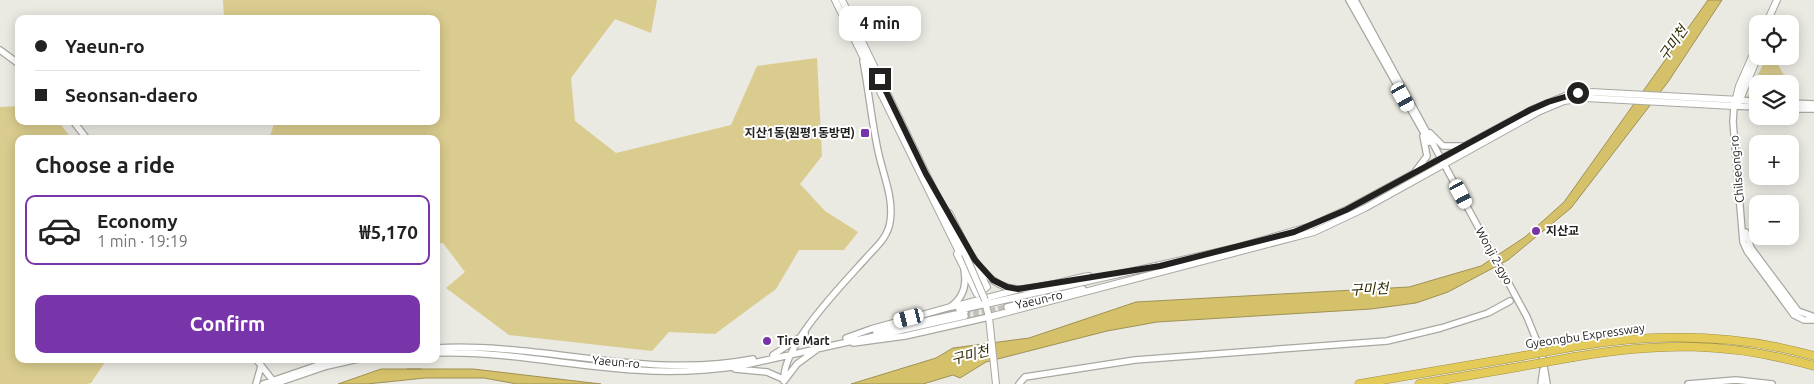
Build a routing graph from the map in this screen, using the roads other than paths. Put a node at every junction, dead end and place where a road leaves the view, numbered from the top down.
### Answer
1 (835, 0) edge
2 (842, 0) edge
3 (1349, 0) edge
4 (1355, 0) edge
5 (1777, 0) edge
6 (1782, 0) edge
7 (1770, 15) edge
8 (1775, 15) edge
9 (0, 50) edge
10 (863, 57) junction
11 (15, 61) edge
12 (1749, 63) edge
13 (1754, 65) edge
14 (877, 80) junction
15 (869, 89) junction
16 (1603, 96) junction
17 (1749, 103) edge
18 (1799, 103) edge
19 (1737, 104) junction
20 (1814, 104) edge
21 (1749, 106) edge
22 (1799, 109) edge
23 (1814, 110) edge
24 (76, 125) edge
25 (1424, 129) junction
26 (84, 135) edge
27 (1462, 146) junction
28 (1441, 162) junction
29 (1413, 173) junction
30 (929, 191) junction
31 (964, 253) junction
32 (1189, 264) junction
33 (1160, 266) junction
34 (964, 270) junction
35 (1126, 272) junction
36 (1022, 288) junction
37 (1510, 301) dead end
38 (986, 302) junction
39 (1005, 303) junction
40 (971, 308) junction
41 (944, 309) junction
42 (1003, 314) junction
43 (965, 317) junction
44 (989, 317) junction
45 (1814, 318) edge
46 (805, 332) junction
47 (870, 333) junction
48 (846, 338) junction
49 (824, 345) junction
50 (440, 348) edge
51 (793, 352) junction
52 (440, 353) edge
53 (773, 354) junction
54 (1814, 356) edge
55 (1543, 361) junction
56 (259, 363) edge
57 (326, 363) edge
58 (340, 363) edge
59 (261, 366) junction
60 (1814, 366) edge
61 (719, 369) junction
62 (783, 382) edge
63 (274, 383) edge
64 (256, 384) edge
65 (263, 384) edge
66 (996, 384) edge
67 (1018, 384) edge
68 (1359, 384) edge
69 (1419, 384) edge
70 (1541, 384) edge
71 (1547, 384) edge
72 (1552, 384) edge
73 (1688, 384) edge
74 (1772, 384) edge

1 - 10 main road
2 - 14 main road
3 - 25 street
4 - 25 street
5 - 7 main road
6 - 8 main road
9 - 11 street
10 - 14 main road
10 - 15 street
12 - 19 main road
13 - 19 main road
14 - 15 street
14 - 30 main road
14 - 31 main road
15 - 46 street
16 - 19 main road
16 - 19 main road
16 - 27 main road, Yaeun-ro
16 - 28 main road, Yaeun-ro
17 - 19 street
18 - 20 street
19 - 21 street
19 - 45 street, Chilseong-ro
22 - 23 street
24 - 26 street
25 - 27 street
25 - 28 street, Wonji 2-gyo
25 - 29 street
27 - 28 main road, Yaeun-ro
28 - 29 main road, Yaeun-ro
28 - 32 main road, Yaeun-ro
28 - 55 street, Wonji 2-gyo
29 - 33 main road, Yaeun-ro
30 - 31 main road
30 - 34 main road
31 - 34 main road
31 - 36 main road
31 - 38 main road, bridge
32 - 39 street, Yaeun-ro
32 - 42 main road
33 - 35 main road
33 - 39 street, Yaeun-ro
34 - 41 street
35 - 36 main road
35 - 39 main road
36 - 41 street
37 - 67 street
38 - 39 main road
38 - 40 street
38 - 44 main road
39 - 42 main road
40 - 43 street
40 - 47 street
41 - 48 street
42 - 44 main road
43 - 44 street
43 - 47 street, Yaeun-ro
43 - 49 street, Yaeun-ro
44 - 66 main road
46 - 49 street
46 - 51 street
46 - 53 street
47 - 48 street, Yaeun-ro
48 - 49 street, Yaeun-ro
49 - 51 street, Yaeun-ro
49 - 62 street
50 - 53 street, Yaeun-ro
51 - 53 street, Yaeun-ro
51 - 61 street, Yaeun-ro
51 - 62 street
52 - 61 street, Yaeun-ro
54 - 68 highway, Gyeongbu Expressway, bridge
55 - 70 street
55 - 71 street
55 - 72 street
56 - 59 street
57 - 63 street
58 - 63 street
59 - 63 street
59 - 64 street
60 - 69 highway, Gyeongbu Expressway, bridge
61 - 62 street
63 - 65 street
73 - 74 street

